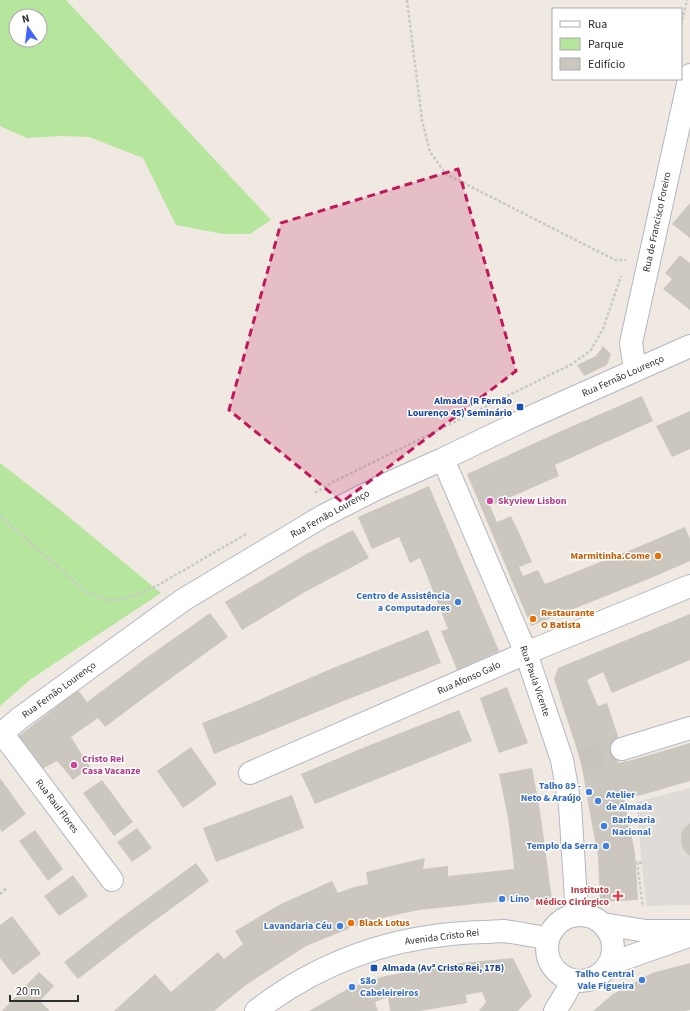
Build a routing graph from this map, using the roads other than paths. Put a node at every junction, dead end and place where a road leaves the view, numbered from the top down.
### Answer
1 (690, 75) edge
2 (690, 346) edge
3 (635, 370) junction
4 (443, 459) junction
5 (690, 586) edge
6 (526, 653) junction
7 (690, 728) edge
8 (1, 734) edge
9 (622, 748) tunnel mouth
10 (250, 773) dead end
11 (112, 880) dead end
12 (577, 915) junction
13 (603, 924) junction
14 (690, 930) edge
15 (690, 936) edge
16 (548, 938) junction
17 (609, 964) junction
18 (572, 981) junction
19 (256, 1011) edge
20 (555, 1011) edge

1 - 3 street, Rua de Francisco Foreiro
2 - 3 street, Rua Fernão Lourenço
3 - 4 street, Rua Fernão Lourenço
4 - 6 street, Rua Paula Vicente
4 - 8 street, Rua Fernão Lourenço
5 - 6 street, Rua Afonso Galo
6 - 10 street, Rua Afonso Galo
6 - 12 street, Rua Paula Vicente
7 - 9 street
8 - 11 street, Rua Raul Flores
12 - 13 street
12 - 16 street
13 - 14 street
13 - 17 street
15 - 17 street
16 - 18 street
16 - 19 street, Avenida Cristo Rei
17 - 18 street
18 - 20 street

